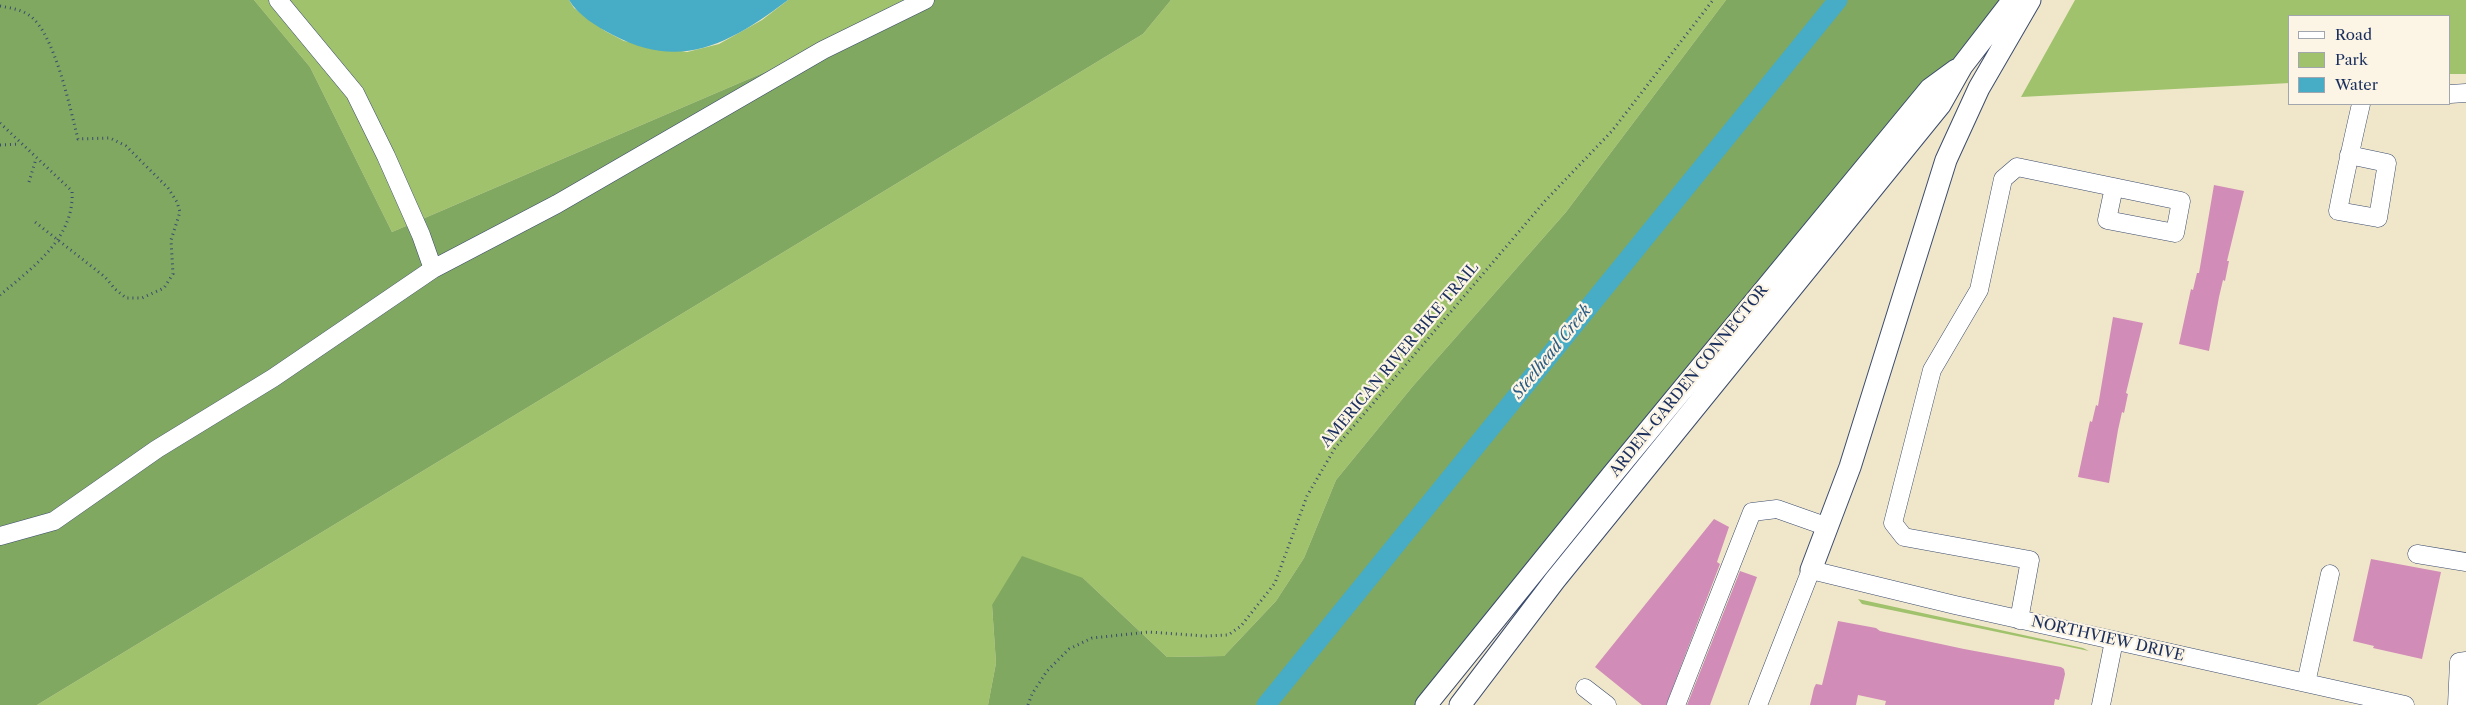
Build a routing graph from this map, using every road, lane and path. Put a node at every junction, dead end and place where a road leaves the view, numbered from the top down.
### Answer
1 (278, 0) edge
2 (925, 0) edge
3 (1713, 0) edge
4 (2012, 0) edge
5 (2030, 0) edge
6 (0, 6) edge
7 (1962, 66) junction
8 (2466, 93) edge
9 (2451, 94) edge
10 (2360, 105) edge
11 (0, 123) edge
12 (20, 144) junction
13 (0, 146) edge
14 (2350, 155) dead end
15 (36, 159) junction
16 (29, 182) dead end
17 (2114, 186) dead end
18 (35, 222) dead end
19 (57, 241) junction
20 (433, 269) junction
21 (0, 295) edge
22 (1828, 527) junction
23 (0, 536) edge
24 (2417, 554) dead end
25 (2466, 562) edge
26 (1811, 570) junction
27 (2330, 574) dead end
28 (2019, 620) junction
29 (2114, 641) junction
30 (2466, 661) edge
31 (2306, 683) junction
32 (1585, 688) dead end
33 (1028, 705) edge
34 (1426, 705) edge
35 (1460, 705) edge
36 (1607, 705) edge
37 (1676, 705) edge
38 (1758, 705) edge
39 (2101, 705) edge
40 (2405, 705) edge
41 (2456, 705) edge

1 - 20 street
2 - 20 street
3 - 33 path, AMERICAN RIVER BIKE TRAIL
4 - 7 main road, ARDEN-GARDEN CONNECTOR
5 - 22 main road
6 - 19 path
7 - 34 main road, ARDEN-GARDEN CONNECTOR
7 - 35 main road, ARDEN-GARDEN CONNECTOR
8 - 9 street
10 - 14 street
11 - 12 path
12 - 13 path
12 - 15 path
15 - 16 path
15 - 19 path
17 - 28 street
18 - 19 path
19 - 21 path
20 - 23 street
22 - 26 main road
22 - 37 street
24 - 25 street
26 - 28 street, NORTHVIEW DRIVE
26 - 38 street
27 - 31 street
28 - 29 street, NORTHVIEW DRIVE
29 - 31 street, NORTHVIEW DRIVE
29 - 39 street
30 - 41 street
31 - 40 street, NORTHVIEW DRIVE
32 - 36 street

